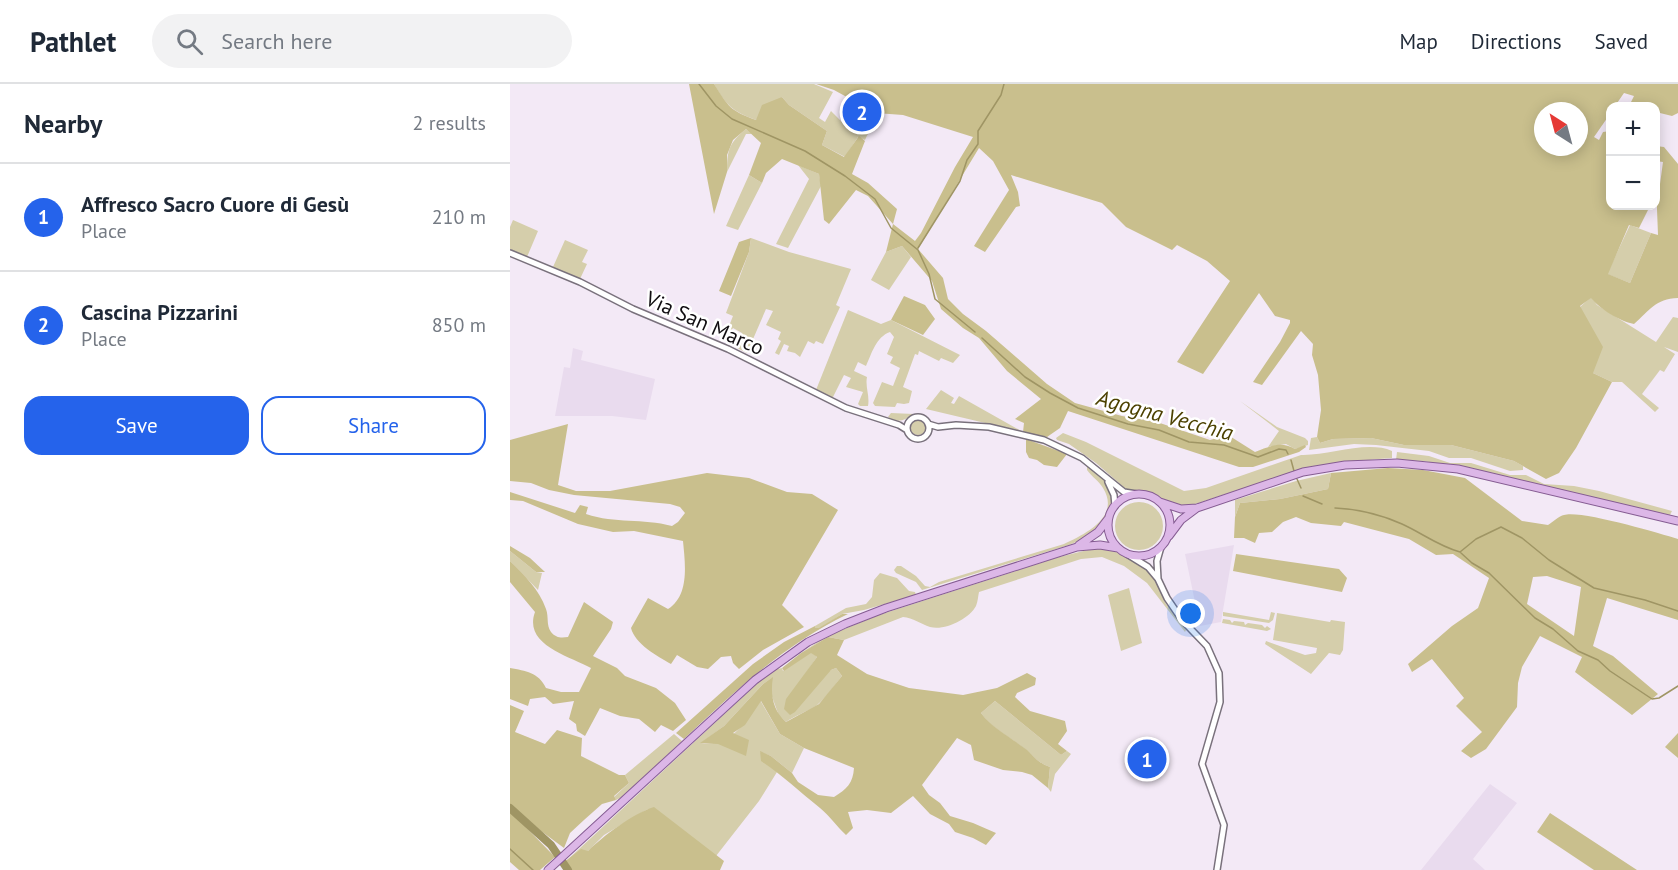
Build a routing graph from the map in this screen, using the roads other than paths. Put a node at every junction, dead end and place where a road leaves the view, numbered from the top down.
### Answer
1 (510, 253) edge
2 (887, 421) junction
3 (909, 421) junction
4 (928, 424) junction
5 (938, 427) junction
6 (907, 430) junction
7 (928, 432) junction
8 (1107, 480) junction
9 (1137, 494) junction
10 (1160, 502) junction
11 (1115, 506) junction
12 (1197, 508) junction
13 (1109, 517) junction
14 (1678, 521) edge
15 (1168, 537) junction
16 (1077, 547) junction
17 (1118, 548) junction
18 (1161, 548) junction
19 (1127, 554) junction
20 (1158, 579) junction
21 (548, 870) edge
22 (1217, 870) edge

1 - 2 street, Via San Marco
2 - 3 street, Via San Marco
2 - 6 street, Via San Marco
3 - 4 street
3 - 6 street
4 - 5 street
4 - 7 street
5 - 7 street
5 - 8 street
6 - 7 street
8 - 9 street
8 - 11 street
9 - 10 main road
9 - 11 main road
10 - 12 main road
10 - 15 main road
11 - 13 main road
12 - 14 main road
12 - 15 main road
13 - 16 main road
13 - 17 main road
15 - 18 main road
16 - 17 main road
16 - 21 main road
17 - 19 main road
18 - 19 main road
18 - 20 street
19 - 20 street
20 - 22 street

